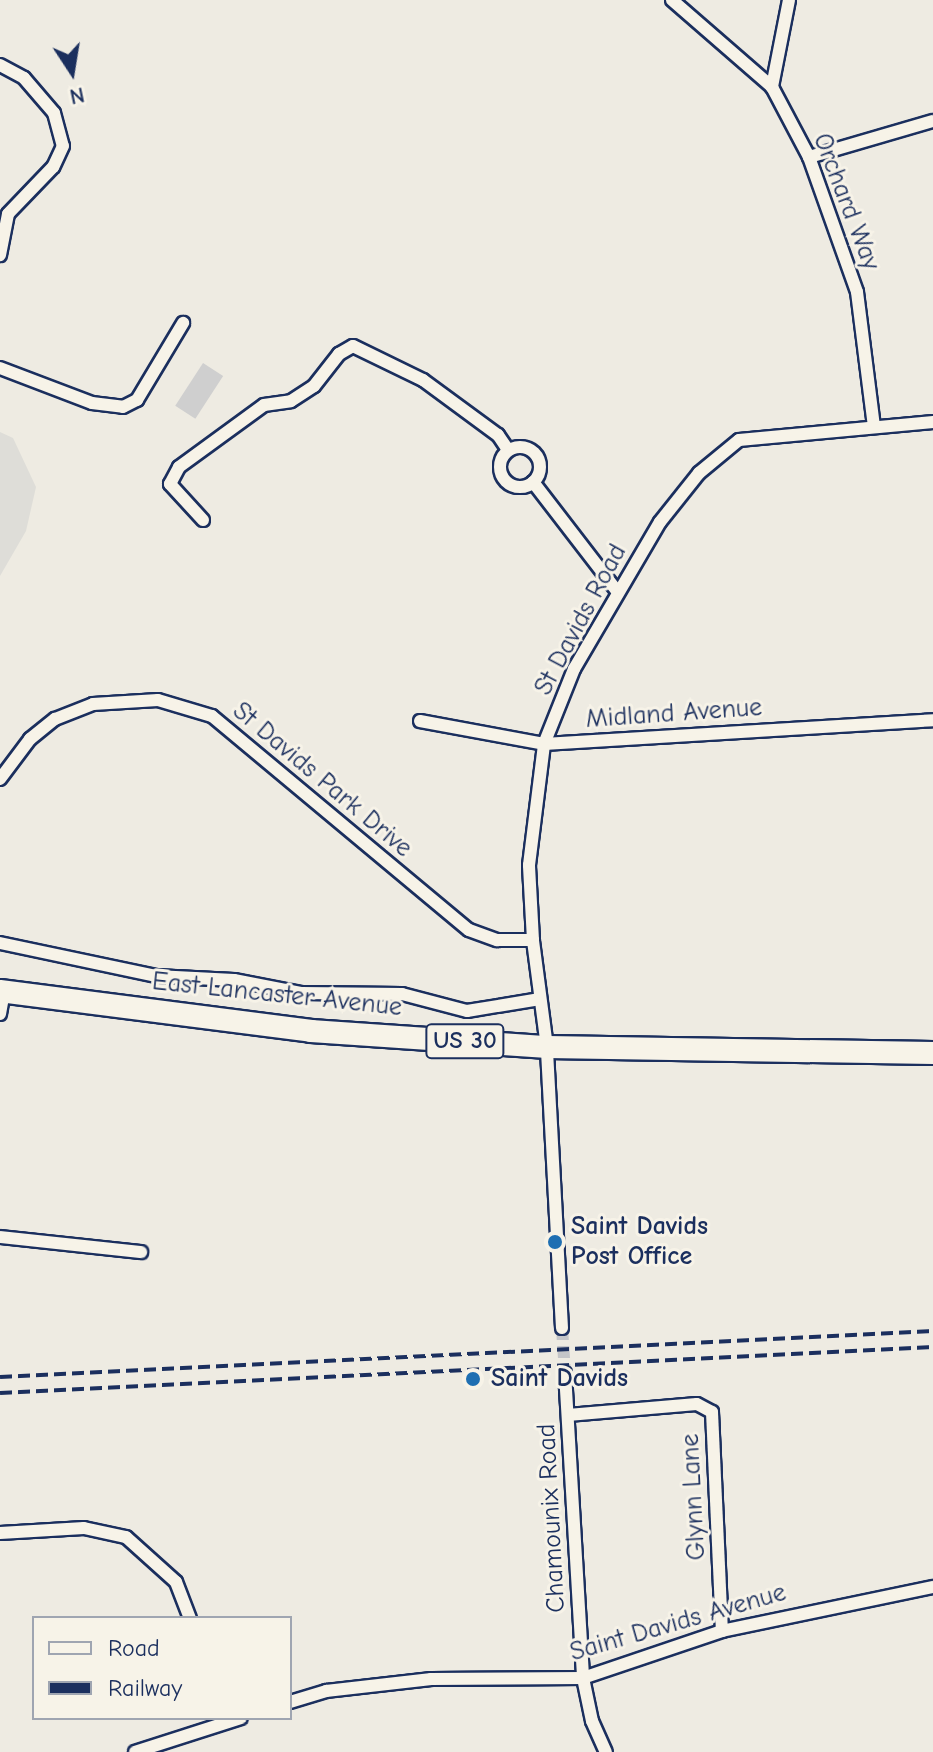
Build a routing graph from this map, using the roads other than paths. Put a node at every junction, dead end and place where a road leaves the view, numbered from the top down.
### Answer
1 (672, 0) edge
2 (789, 0) edge
3 (0, 65) edge
4 (772, 87) junction
5 (933, 121) edge
6 (809, 157) junction
7 (0, 255) edge
8 (183, 323) dead end
9 (0, 368) edge
10 (933, 422) edge
11 (874, 426) junction
12 (508, 450) junction
13 (533, 482) junction
14 (203, 520) dead end
15 (617, 591) junction
16 (933, 720) edge
17 (420, 721) dead end
18 (544, 744) junction
19 (0, 779) edge
20 (533, 940) junction
21 (0, 943) edge
22 (2, 991) edge
23 (540, 999) junction
24 (0, 1014) edge
25 (547, 1047) junction
26 (933, 1053) edge
27 (0, 1237) edge
28 (141, 1252) dead end
29 (562, 1328) tunnel mouth
30 (565, 1373) tunnel mouth
31 (568, 1415) junction
32 (0, 1533) edge
33 (933, 1587) edge
34 (189, 1616) edge
35 (722, 1631) junction
36 (583, 1678) junction
37 (292, 1701) edge
38 (221, 1721) edge
39 (135, 1752) edge
40 (606, 1752) edge

1 - 4 street
2 - 4 street
3 - 7 street
4 - 6 street, Orchard Way
5 - 6 street
6 - 11 street, Orchard Way
8 - 9 street
10 - 11 street, St Davids Road
11 - 15 street, St Davids Road
12 - 13 street
12 - 13 street
12 - 14 street
13 - 15 street
15 - 18 street, St Davids Road
16 - 18 street, Midland Avenue
17 - 18 street, Midland Avenue
18 - 20 street, St Davids Road
19 - 20 street, St Davids Park Drive
20 - 23 street, St Davids Road
21 - 23 street
22 - 24 street
22 - 25 highway, East Lancaster Avenue / US 30
23 - 25 street, St Davids Road
25 - 26 highway, East Lancaster Avenue / US 30
25 - 29 street
27 - 28 street
30 - 31 street, Chamounix Road
31 - 35 street, Glynn Lane
31 - 36 street, Chamounix Road
32 - 34 street
33 - 35 street, Saint Davids Avenue
35 - 36 street, Saint Davids Avenue
36 - 37 street, Saint Davids Avenue
36 - 40 street, Chamounix Road
38 - 39 street

